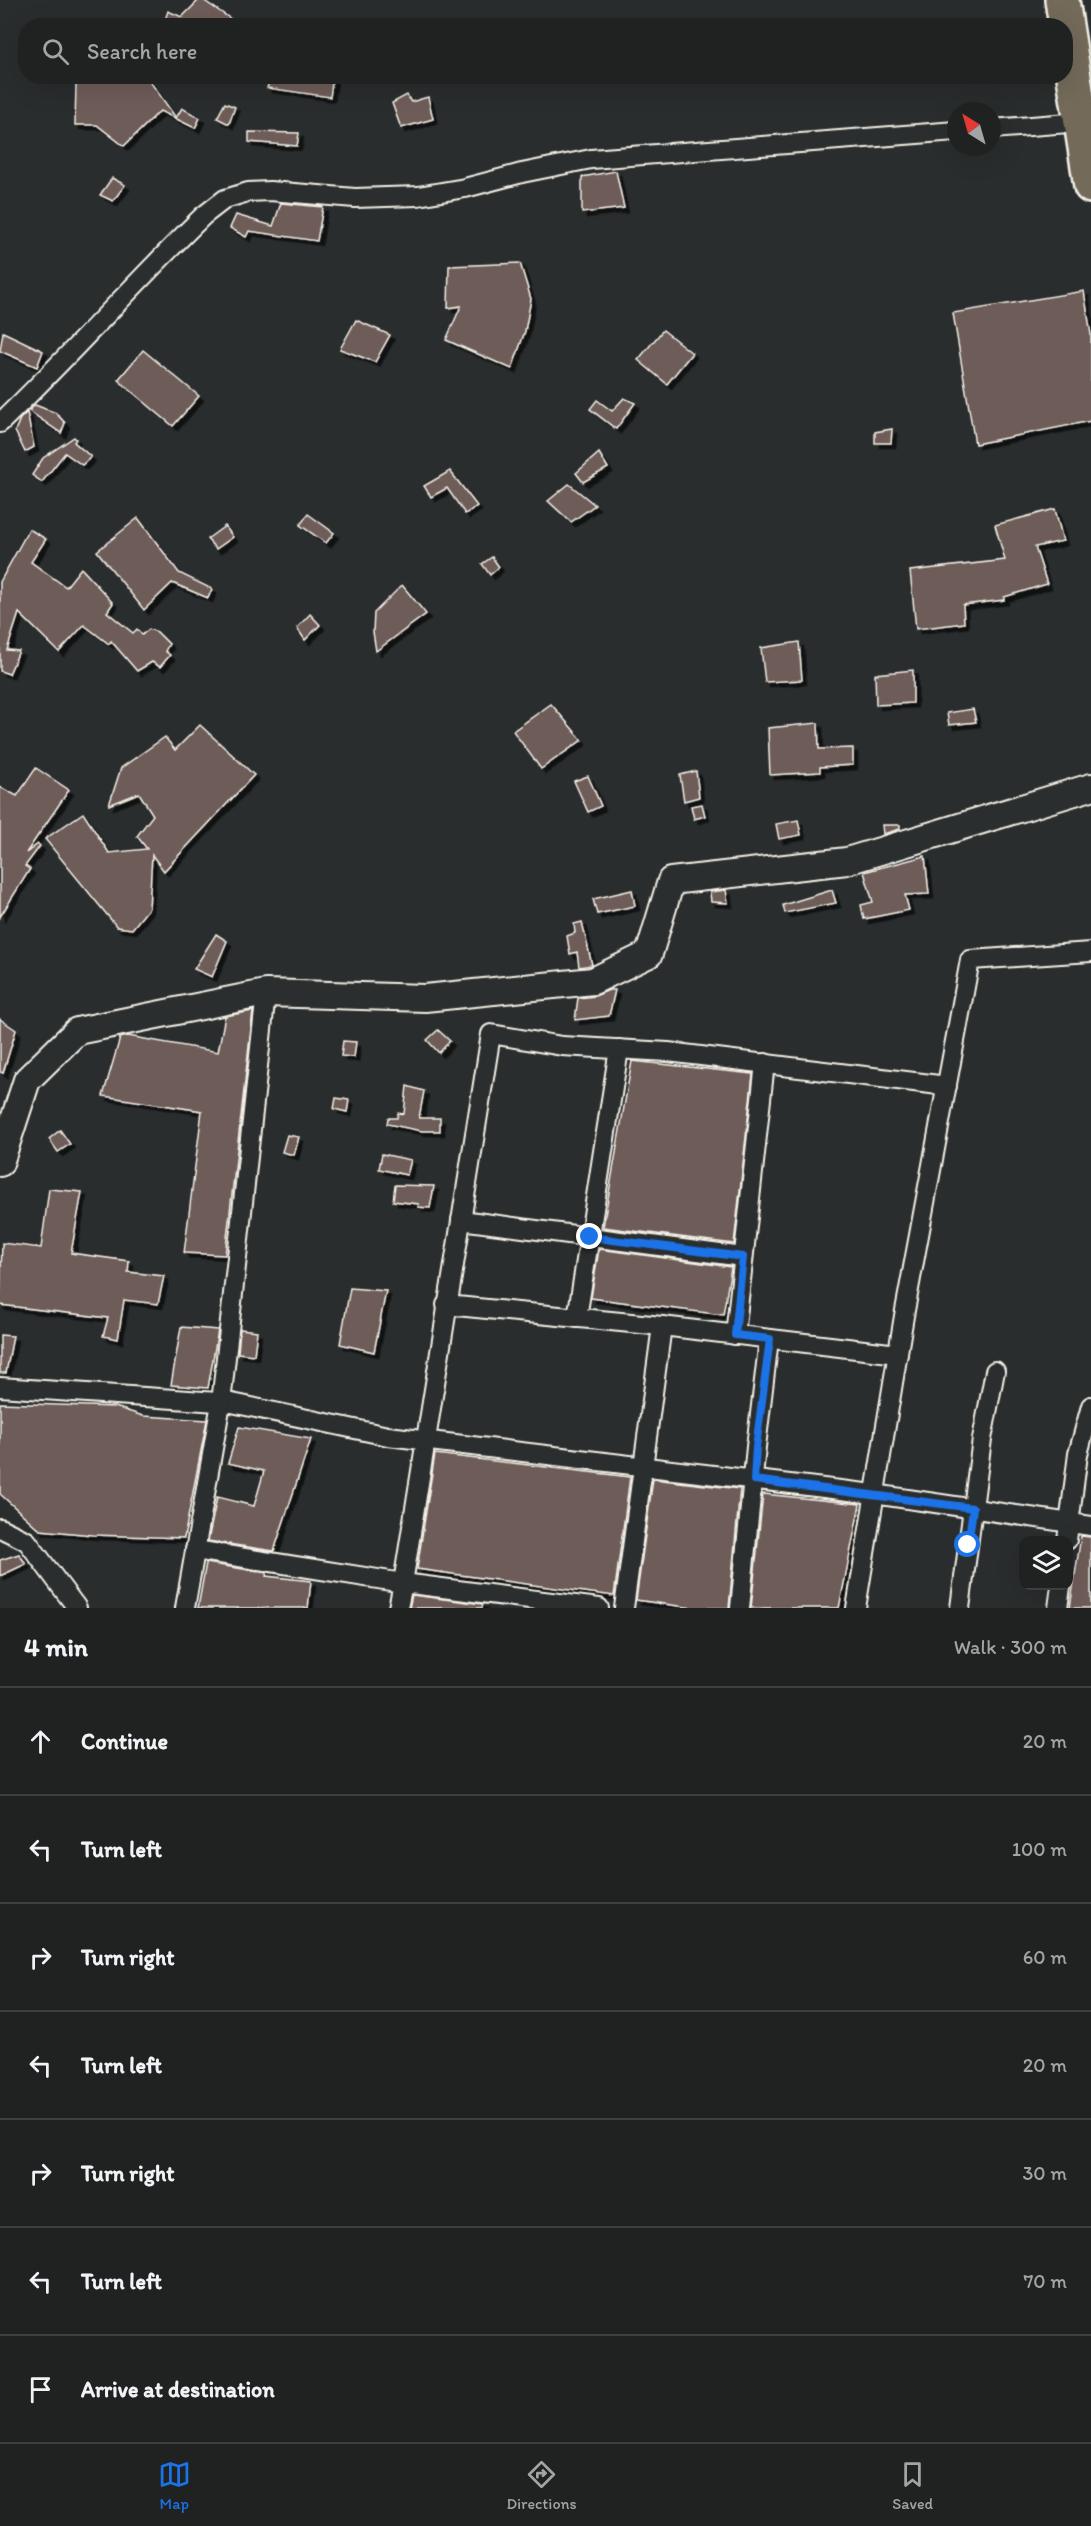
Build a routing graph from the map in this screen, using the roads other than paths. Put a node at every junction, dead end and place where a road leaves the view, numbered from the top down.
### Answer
1 (1062, 0) edge
2 (1065, 18) edge
3 (1073, 75) edge
4 (1080, 122) junction
5 (1001, 128) edge
6 (947, 132) edge
7 (1091, 186) edge
8 (0, 423) edge
9 (1091, 787) edge
10 (1091, 952) edge
11 (266, 993) junction
12 (619, 1049) junction
13 (765, 1063) junction
14 (947, 1086) junction
15 (0, 1163) edge
16 (460, 1220) junction
17 (590, 1237) junction
18 (743, 1257) junction
19 (446, 1305) junction
20 (577, 1318) junction
21 (662, 1326) junction
22 (735, 1335) junction
23 (770, 1339) junction
24 (898, 1354) junction
25 (995, 1371) dead end
26 (0, 1387) edge
27 (221, 1403) junction
28 (1091, 1407) edge
29 (427, 1441) junction
30 (643, 1467) junction
31 (754, 1480) junction
32 (874, 1494) junction
33 (973, 1508) junction
34 (1070, 1522) junction
35 (1091, 1526) edge
36 (0, 1528) edge
37 (1068, 1536) edge
38 (195, 1550) junction
39 (403, 1584) junction
40 (1060, 1590) edge
41 (77, 1608) edge
42 (185, 1608) edge
43 (398, 1608) edge
44 (599, 1608) edge
45 (624, 1608) edge
46 (740, 1608) edge
47 (856, 1608) edge
48 (960, 1608) edge
49 (1058, 1608) edge

1 - 2 highway
3 - 4 highway
4 - 5 street
4 - 7 highway
6 - 8 street
9 - 11 street
10 - 14 street
11 - 15 street
11 - 27 street
12 - 13 street
12 - 16 street
12 - 17 street
13 - 14 street
13 - 18 street
14 - 24 street
16 - 17 street
16 - 19 street
17 - 18 street
17 - 20 street
18 - 22 street
19 - 20 street
19 - 29 street
20 - 21 street
21 - 22 street
21 - 30 street
22 - 23 street
23 - 24 street
23 - 31 street
24 - 32 street
25 - 33 street
26 - 27 street
27 - 29 street
27 - 38 street
28 - 34 street
29 - 30 street
29 - 39 street
30 - 31 street
30 - 45 street
31 - 32 street
31 - 46 street
32 - 33 street
32 - 47 street
33 - 34 street
33 - 48 street
34 - 35 street
34 - 37 street
36 - 41 street
38 - 39 street
38 - 42 street
39 - 43 street
39 - 44 street
40 - 49 street

